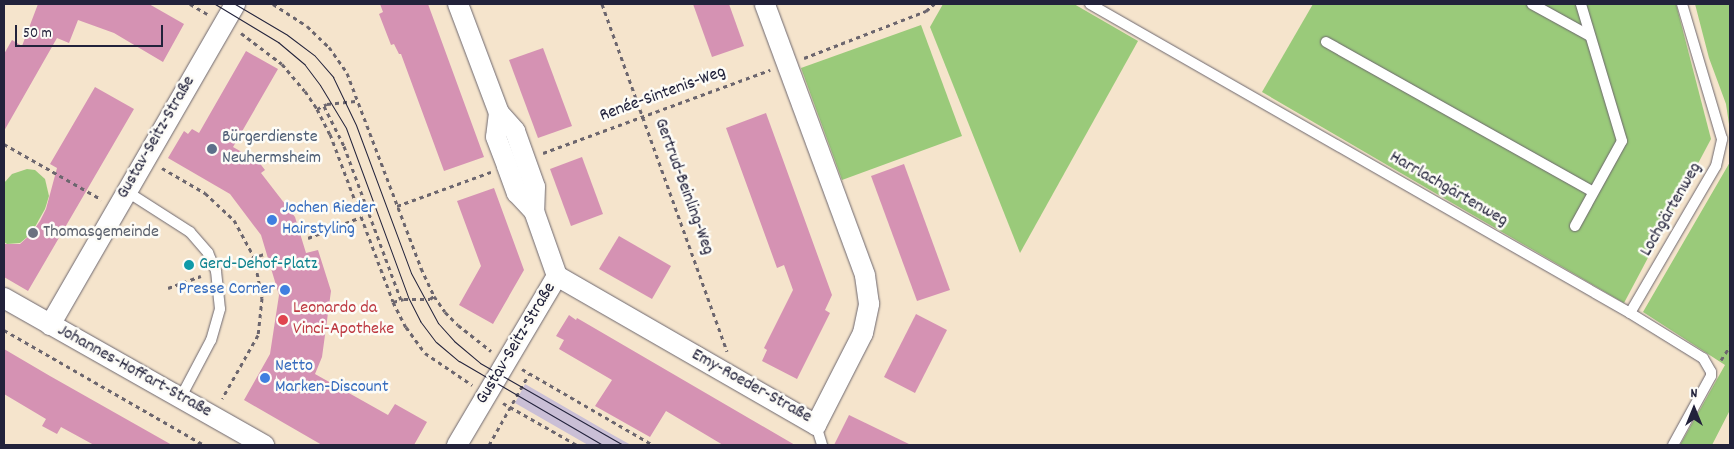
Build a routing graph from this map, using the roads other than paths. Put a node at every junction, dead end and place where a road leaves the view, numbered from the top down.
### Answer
1 (235, 4) edge
2 (458, 4) edge
3 (765, 4) edge
4 (1090, 4) edge
5 (1532, 4) edge
6 (1582, 4) edge
7 (1682, 4) edge
8 (1590, 36) junction
9 (1326, 42) dead end
10 (1593, 192) junction
11 (122, 200) junction
12 (1575, 226) dead end
13 (557, 276) junction
14 (4, 298) edge
15 (1630, 313) junction
16 (50, 326) junction
17 (181, 397) junction
18 (816, 425) junction
19 (264, 445) edge
20 (457, 445) edge
21 (822, 445) edge
22 (1673, 445) edge

1 - 11 street, Gustav-Seitz-Straße
2 - 13 street, Gustav-Seitz-Straße
3 - 18 street, Emy-Roeder-Straße
4 - 15 lane, Harrlachgärtenweg
5 - 8 lane
6 - 8 lane
7 - 15 lane, Lochgärtenweg
8 - 10 lane
9 - 10 lane
10 - 12 lane
11 - 16 street, Gustav-Seitz-Straße
11 - 17 lane
13 - 18 street, Emy-Roeder-Straße
13 - 20 street, Gustav-Seitz-Straße
14 - 16 street, Johannes-Hoffart-Straße
15 - 22 lane, Harrlachgärtenweg
16 - 17 street, Johannes-Hoffart-Straße
17 - 19 street, Johannes-Hoffart-Straße
18 - 21 lane

